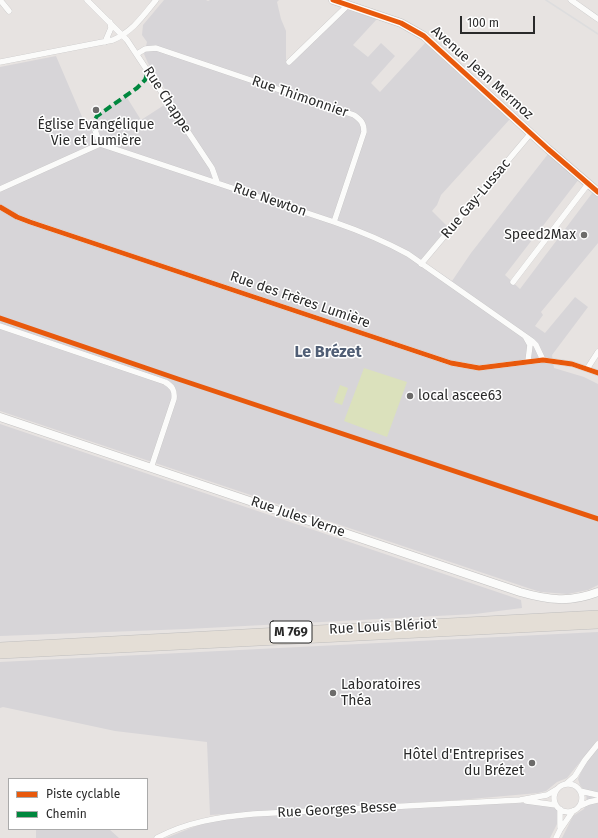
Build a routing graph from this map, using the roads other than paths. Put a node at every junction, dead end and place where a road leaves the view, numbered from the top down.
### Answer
1 (0, 0) edge
2 (87, 0) edge
3 (156, 0) edge
4 (333, 0) edge
5 (571, 0) edge
6 (348, 5) junction
7 (9, 11) dead end
8 (598, 18) edge
9 (110, 22) junction
10 (123, 36) junction
11 (105, 42) junction
12 (137, 54) junction
13 (0, 62) edge
14 (289, 62) dead end
15 (95, 130) dead end
16 (531, 133) junction
17 (100, 144) junction
18 (217, 182) junction
19 (588, 184) junction
20 (0, 189) edge
21 (598, 192) edge
22 (0, 207) edge
23 (334, 222) junction
24 (421, 264) junction
25 (513, 282) dead end
26 (0, 326) edge
27 (523, 335) junction
28 (598, 352) edge
29 (543, 360) junction
30 (528, 361) junction
31 (587, 369) junction
32 (598, 373) edge
33 (0, 417) edge
34 (151, 468) junction
35 (598, 592) edge
36 (598, 615) edge
37 (598, 624) edge
38 (0, 647) edge
39 (0, 654) edge
40 (598, 744) edge
41 (575, 776) junction
42 (566, 784) junction
43 (557, 789) junction
44 (578, 789) junction
45 (598, 795) edge
46 (520, 800) junction
47 (598, 800) edge
48 (579, 806) junction
49 (558, 807) junction
50 (573, 811) junction
51 (560, 830) junction
52 (164, 836) edge
53 (157, 838) edge
54 (556, 838) edge

1 - 7 street
2 - 9 street, Rue Chappe
3 - 10 street
4 - 6 main road, Avenue Jean Mermoz
5 - 8 street
6 - 14 street
6 - 16 main road, Avenue Jean Mermoz
9 - 10 street, Rue Chappe
9 - 11 street
10 - 11 street
10 - 12 street, Rue Chappe
11 - 13 street
12 - 18 street, Rue Chappe
12 - 23 street, Rue Thimonnier
15 - 17 street
16 - 19 main road, Avenue Jean Mermoz
16 - 24 street, Rue Gay-Lussac
17 - 18 street, Rue Newton
17 - 20 street
18 - 23 street, Rue Newton
19 - 21 main road, Avenue Jean Mermoz
19 - 25 street
22 - 30 street, Rue des Frères Lumière
23 - 24 street, Rue Newton
24 - 27 street, Rue Newton
26 - 34 street
27 - 29 street, Rue Newton
27 - 30 street
28 - 31 street
29 - 30 street, Rue des Frères Lumière
29 - 31 street, Rue des Frères Lumière
31 - 32 street, Rue des Frères Lumière
33 - 34 main road, Rue Jules Verne
34 - 35 main road, Rue Jules Verne
36 - 38 main road, Rue Louis Blériot / M 769
37 - 39 main road, Rue Louis Blériot / M 769
40 - 41 street
41 - 42 street
41 - 44 street
42 - 43 street
42 - 44 street
43 - 46 street, Rue Georges Besse
43 - 49 street
44 - 45 street
44 - 48 street
46 - 49 street, Rue Georges Besse
46 - 52 street, Rue Georges Besse
47 - 48 street
48 - 50 street
49 - 50 street
49 - 51 street
50 - 51 street
51 - 54 street
52 - 53 street, Rue Georges Besse

